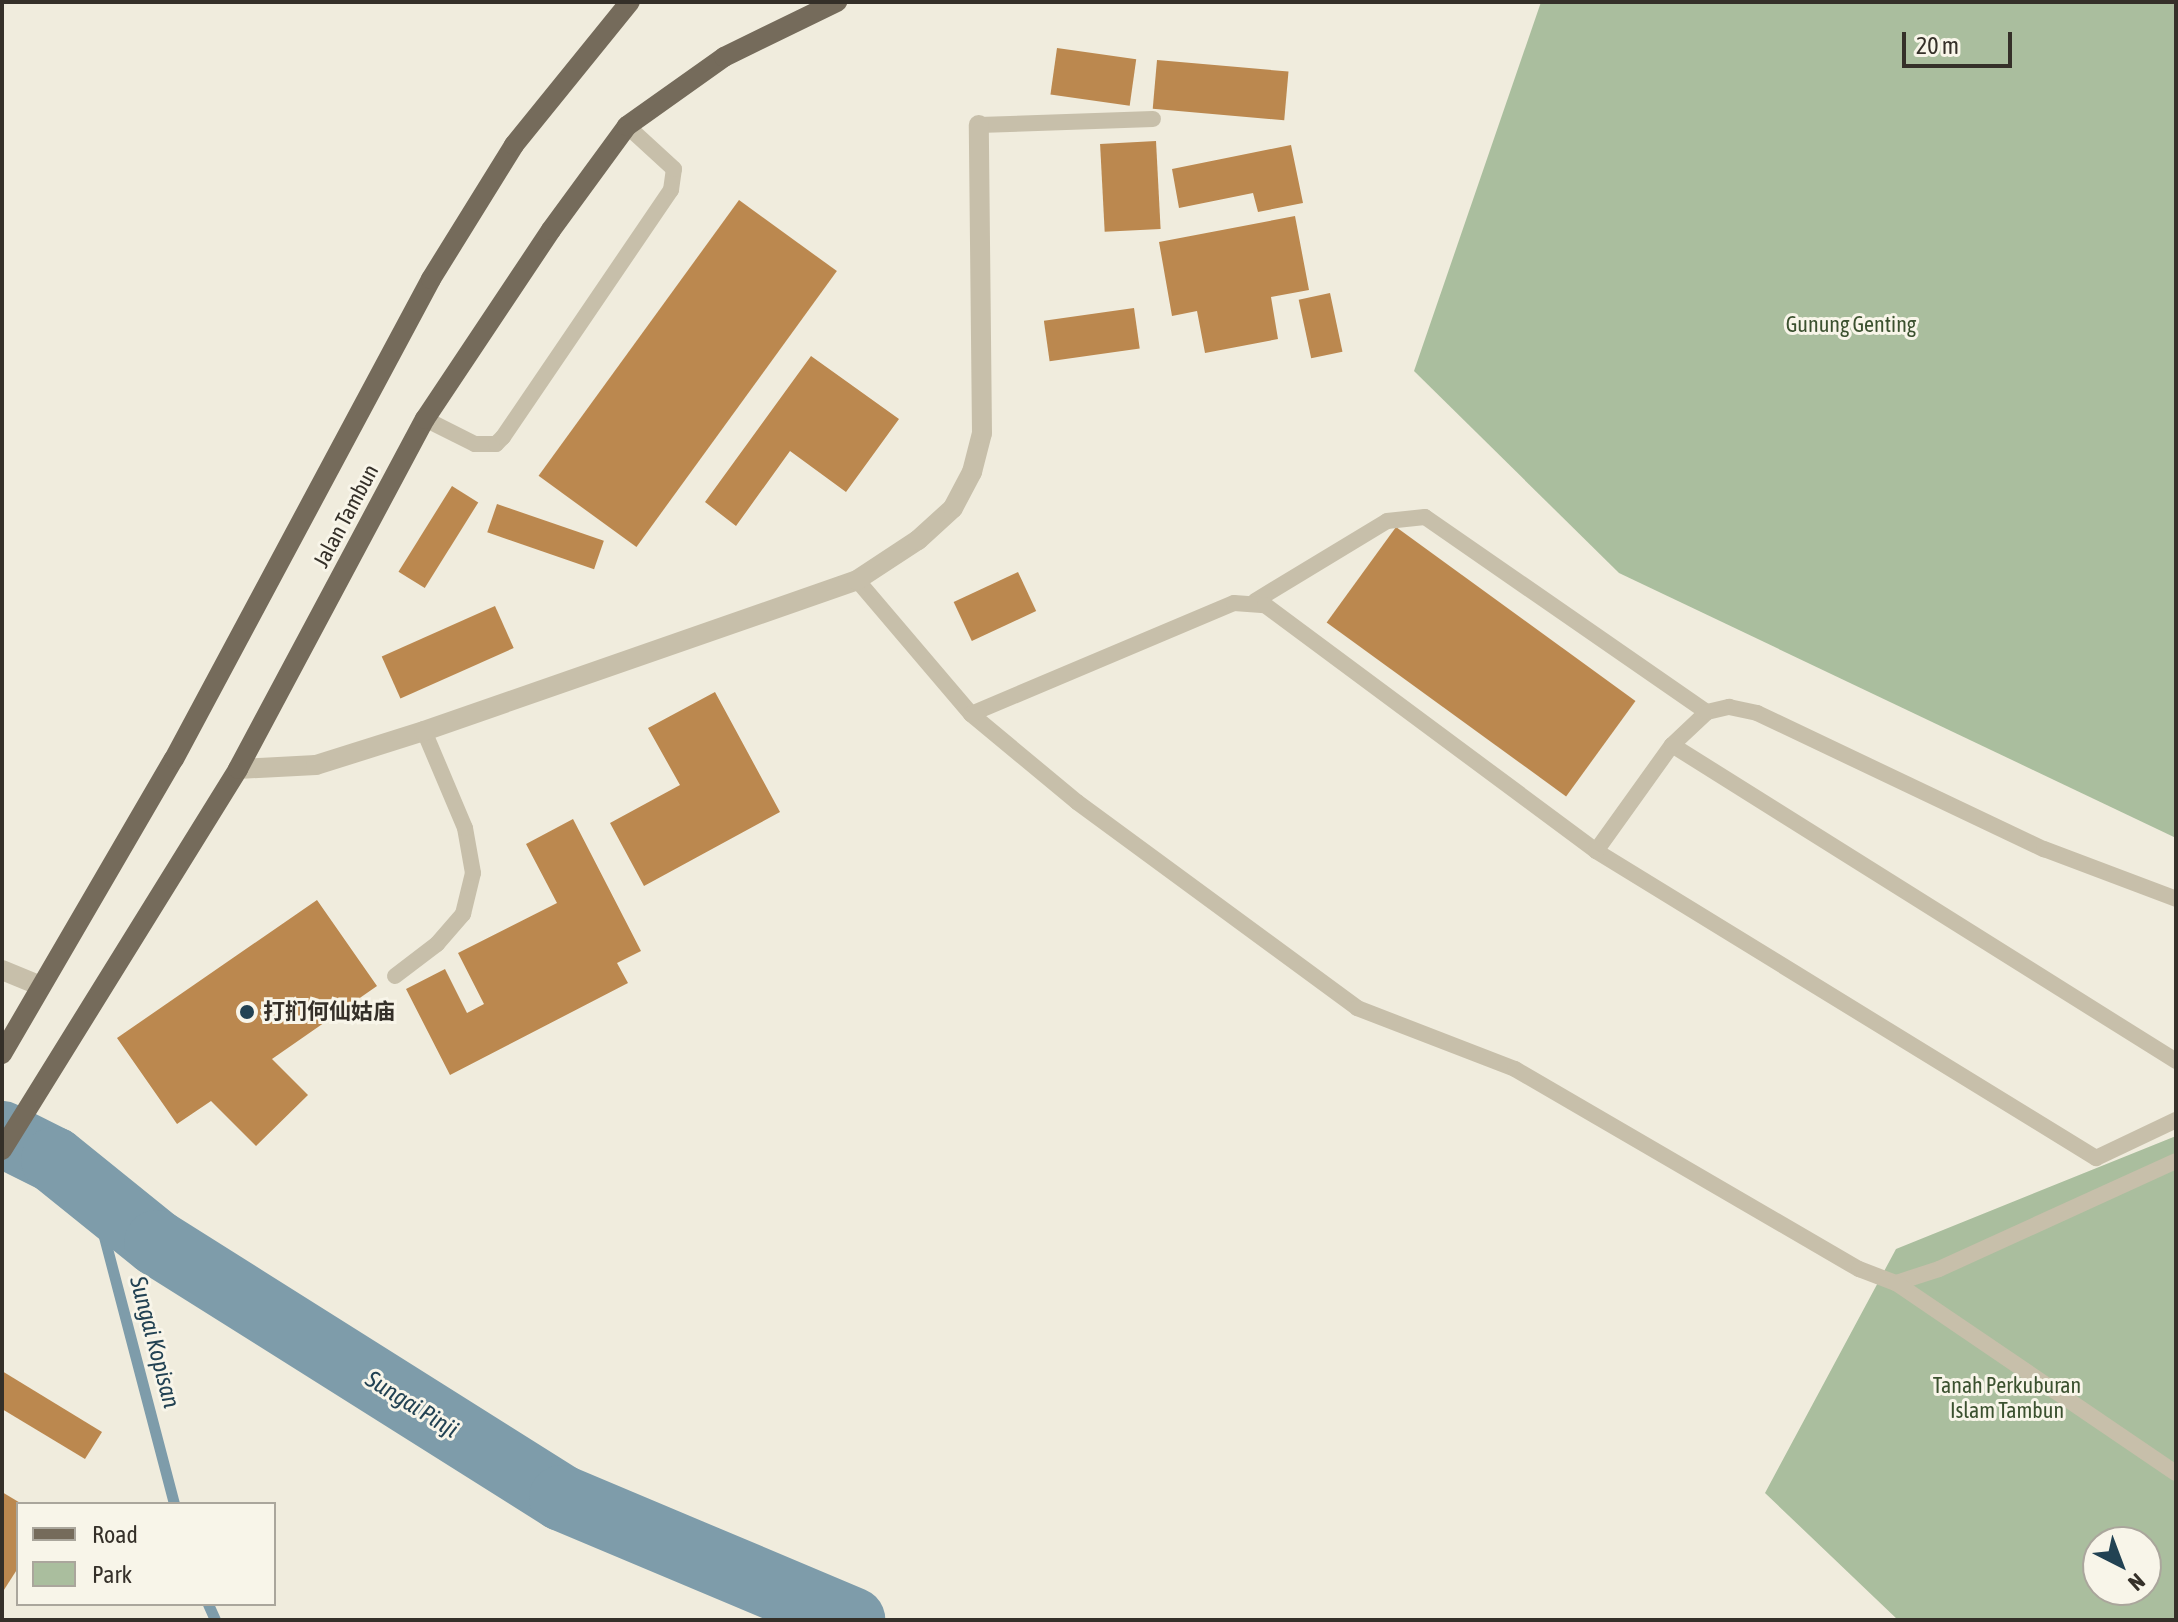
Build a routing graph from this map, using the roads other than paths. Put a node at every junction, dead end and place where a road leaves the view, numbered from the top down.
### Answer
1 (630, 2) edge
2 (837, 2) edge
3 (1153, 119) dead end
4 (979, 125) joint
5 (627, 126) junction
6 (425, 419) junction
7 (857, 580) junction
8 (1255, 601) junction
9 (1707, 712) junction
10 (971, 714) junction
11 (424, 731) junction
12 (1672, 745) junction
13 (238, 769) junction
14 (1596, 851) junction
15 (2176, 899) edge
16 (2, 970) edge
17 (395, 976) dead end
18 (41, 986) junction
19 (4, 1051) edge
20 (2176, 1061) edge
21 (2176, 1120) edge
22 (2, 1150) edge
23 (2176, 1161) edge
24 (1896, 1283) junction
25 (2176, 1473) edge

1 - 18 main road, Jalan Tambun
2 - 5 main road, Jalan Tambun
3 - 4 lane
4 - 7 street
5 - 6 main road, Jalan Tambun
5 - 6 lane
6 - 13 main road, Jalan Tambun
7 - 10 lane
7 - 11 street
8 - 9 lane
8 - 10 lane
8 - 14 lane
9 - 12 lane
9 - 15 lane
10 - 24 lane
11 - 13 street
11 - 17 lane
12 - 14 lane
12 - 20 lane
13 - 22 main road, Jalan Tambun
14 - 21 lane
16 - 18 street
18 - 19 main road, Jalan Tambun
23 - 24 lane
24 - 25 lane

